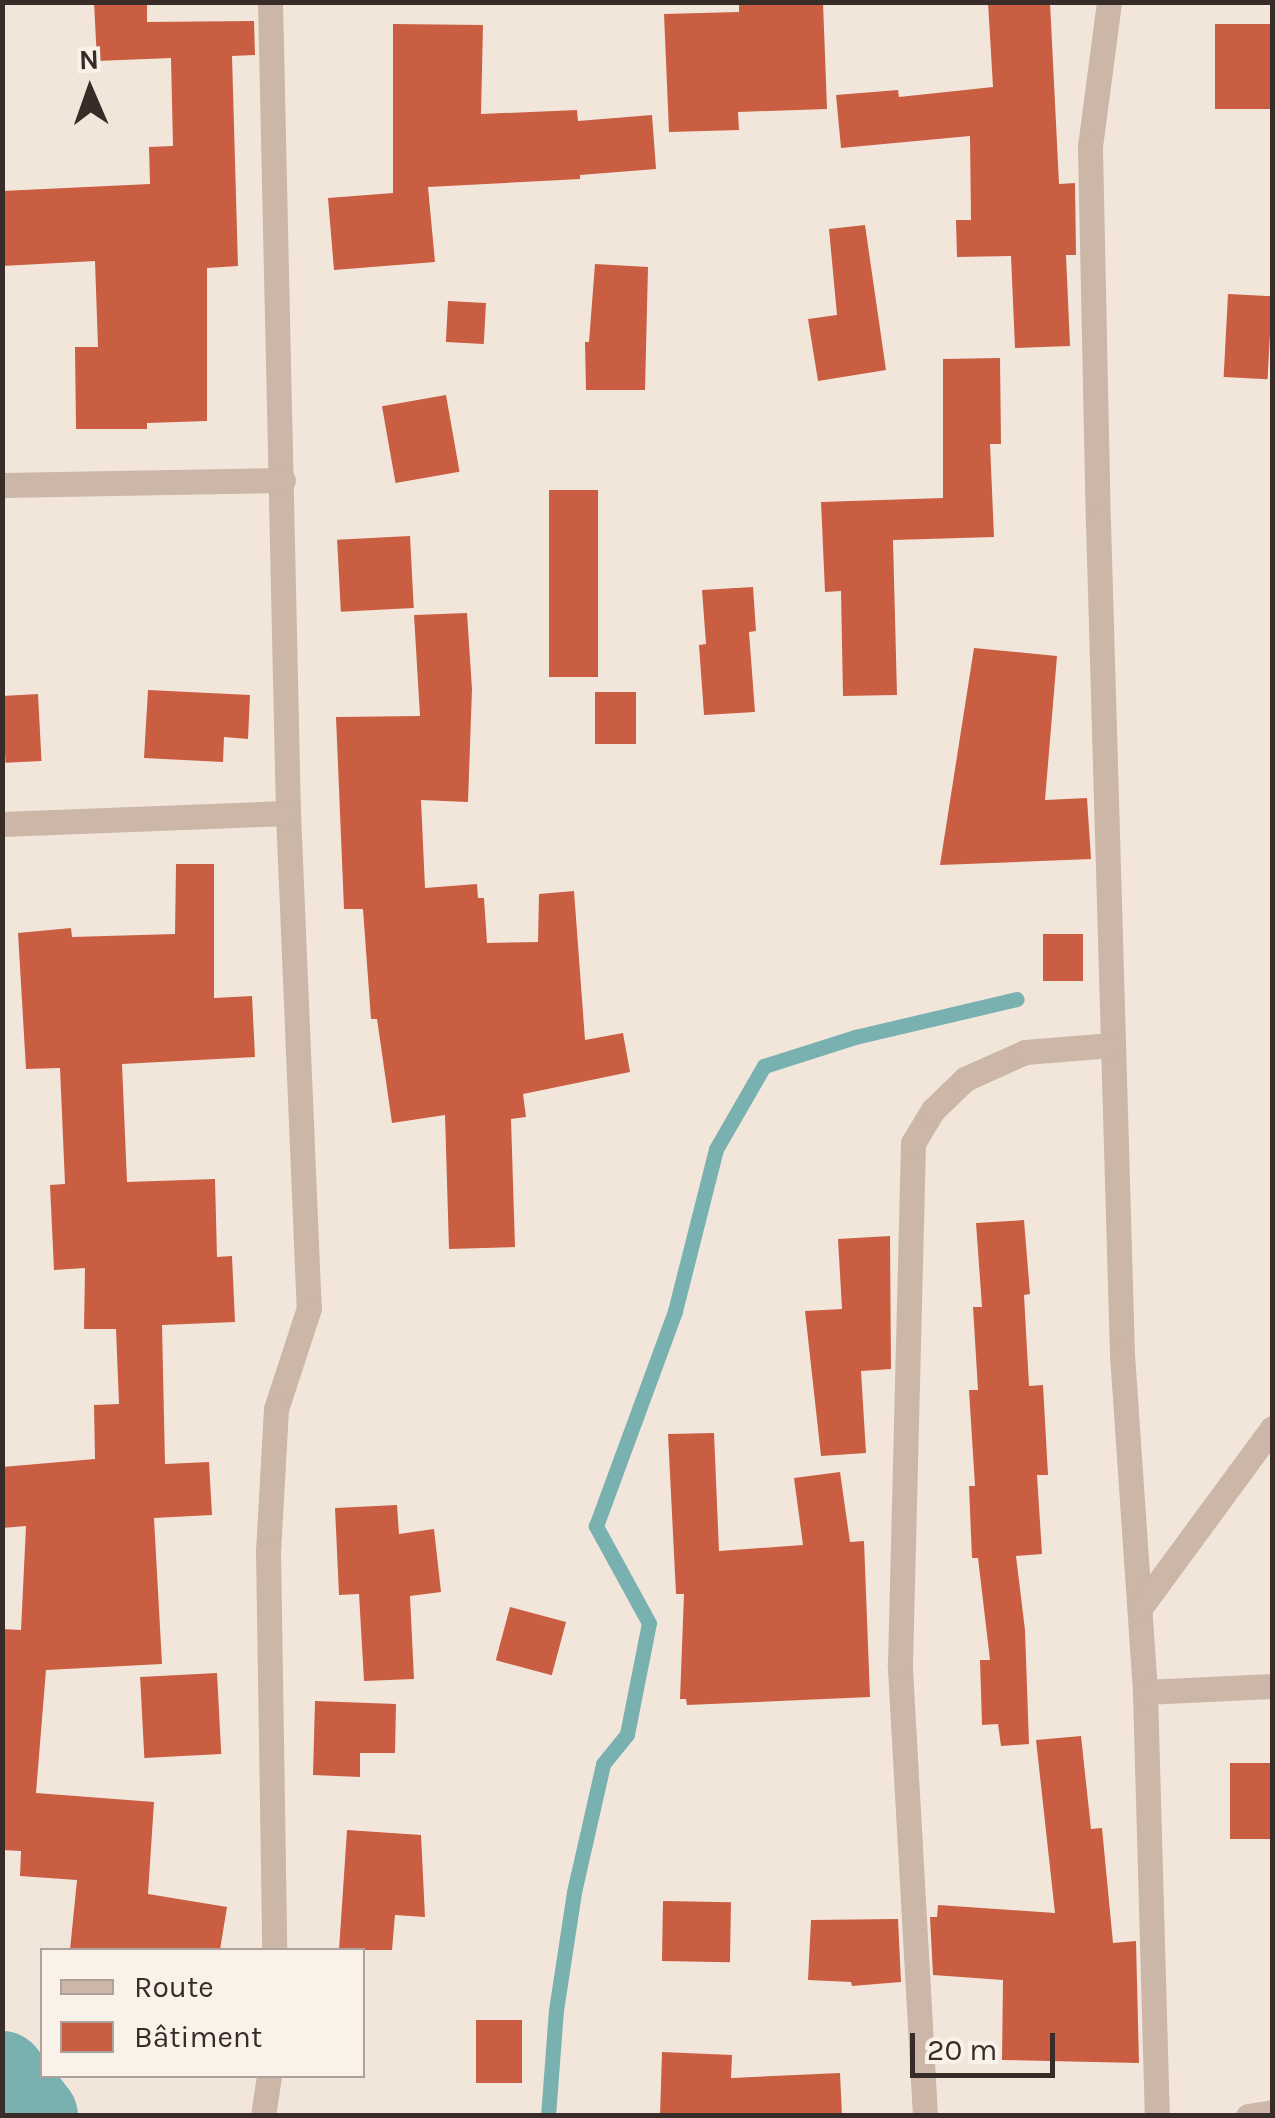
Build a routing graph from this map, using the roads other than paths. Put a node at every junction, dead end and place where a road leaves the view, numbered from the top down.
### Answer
1 (270, 2) edge
2 (1109, 2) edge
3 (283, 480) junction
4 (2, 486) edge
5 (288, 813) junction
6 (2, 824) edge
7 (1112, 1045) junction
8 (1272, 1428) edge
9 (1140, 1608) junction
10 (1272, 1686) edge
11 (1145, 1692) junction
12 (274, 1948) edge
13 (269, 2078) edge
14 (1272, 2112) edge
15 (264, 2116) edge
16 (925, 2116) edge
17 (1157, 2116) edge
18 (1248, 2116) edge

1 - 3 street
2 - 7 street
3 - 4 street
3 - 5 street
5 - 6 street
5 - 12 street
7 - 9 street
7 - 16 street
8 - 9 street
9 - 11 street
10 - 11 street
11 - 17 street
13 - 15 street
14 - 18 street

